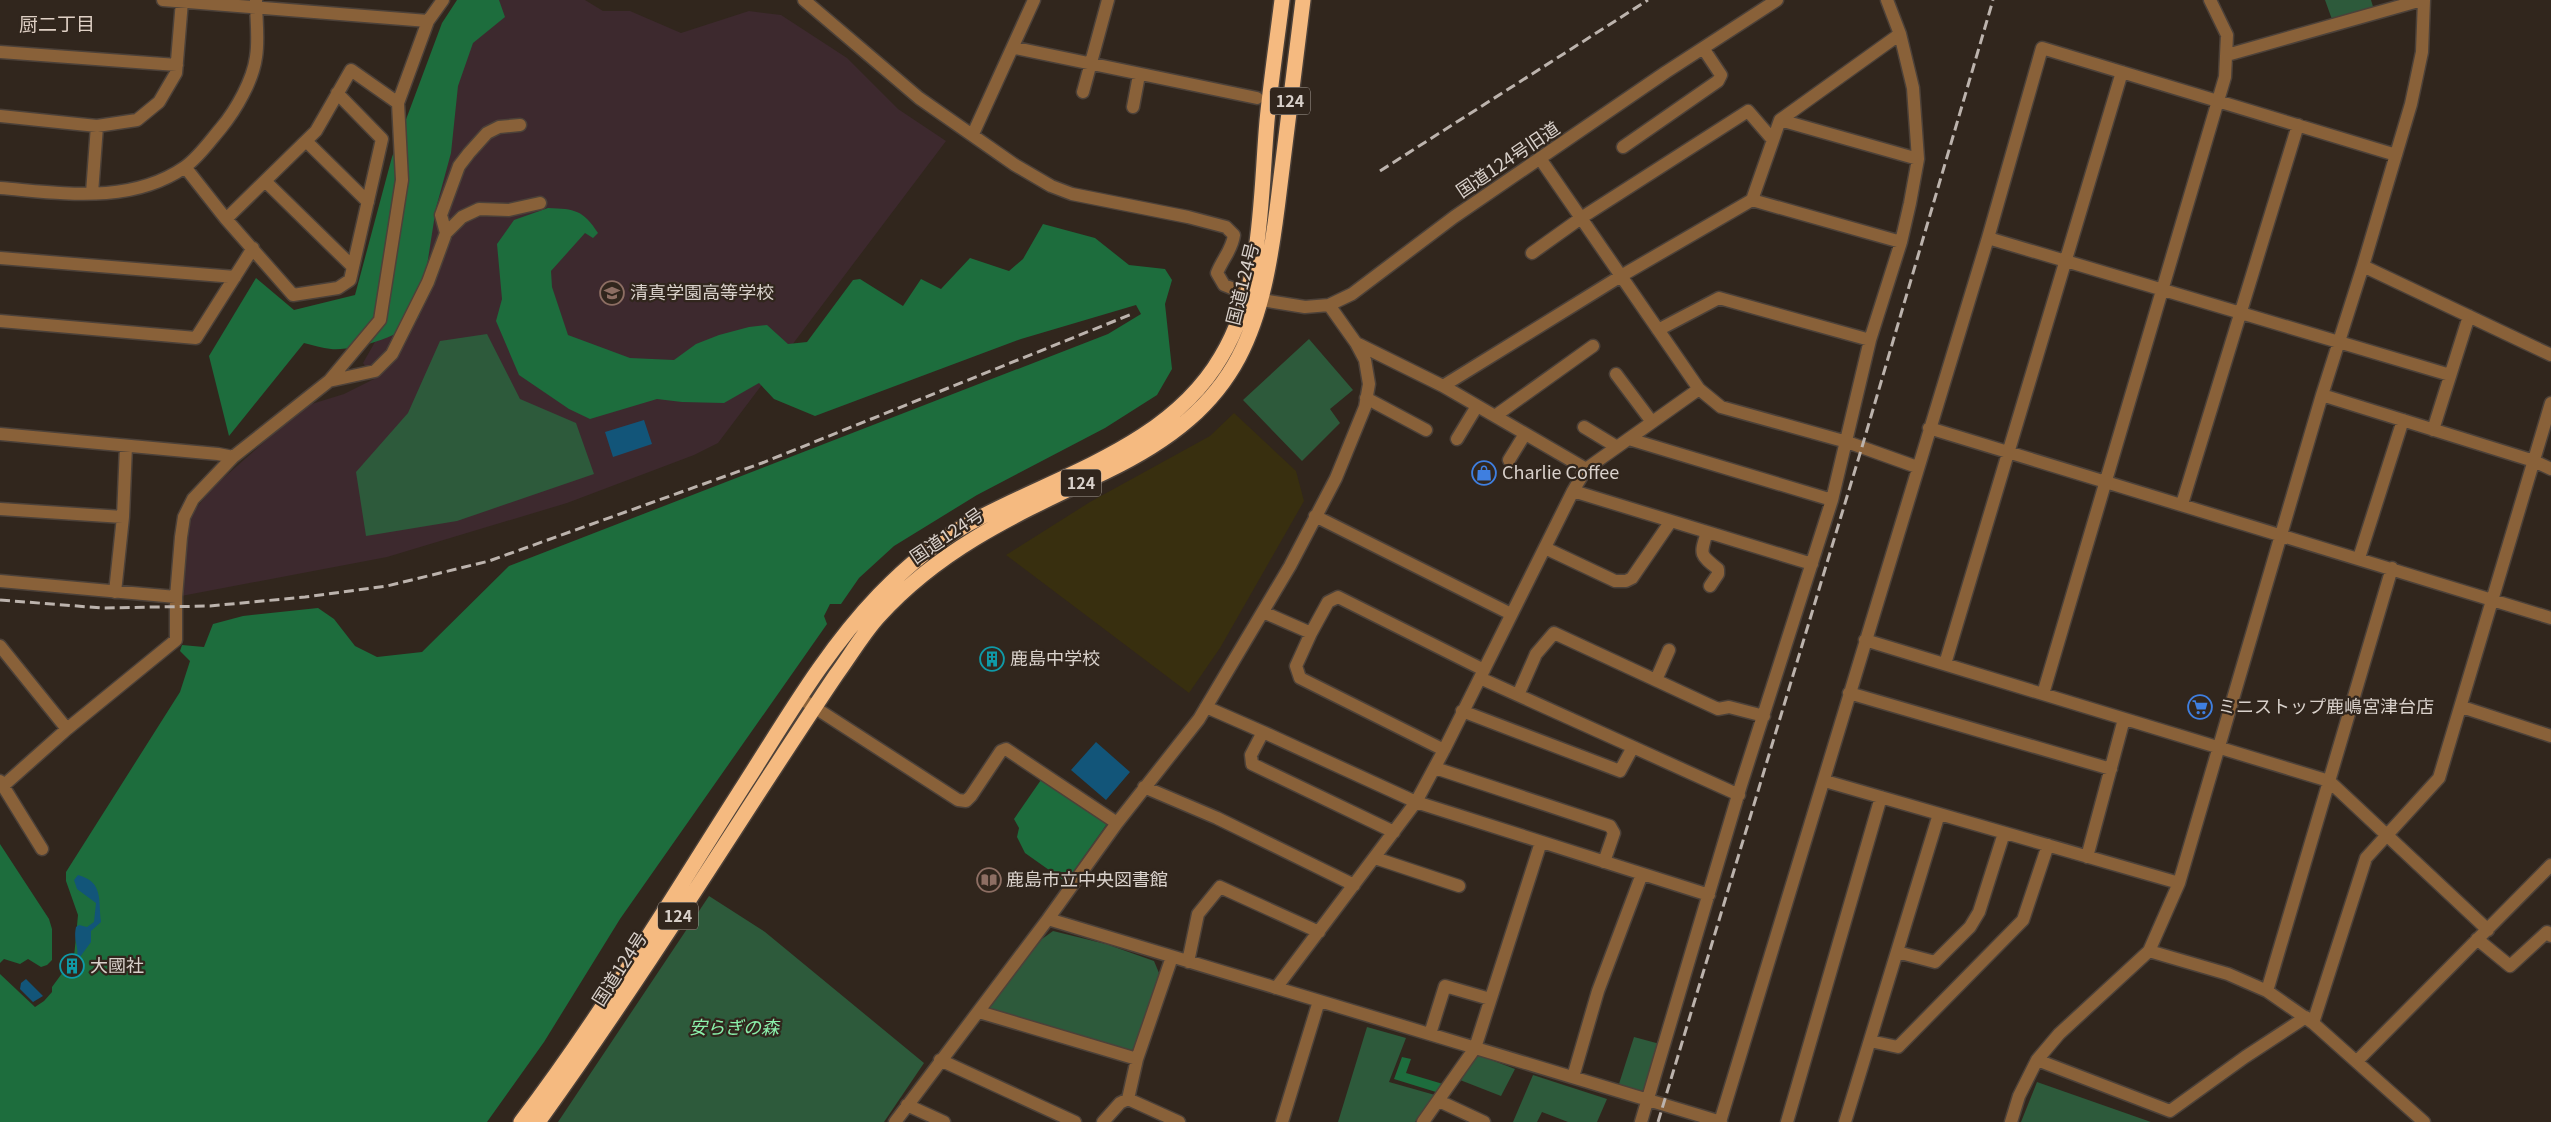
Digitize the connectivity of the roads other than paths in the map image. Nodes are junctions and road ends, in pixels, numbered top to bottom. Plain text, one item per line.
1 (163, 0) edge
2 (443, 0) edge
3 (804, 0) edge
4 (1034, 0) edge
5 (1108, 0) edge
6 (1282, 0) edge
7 (1303, 0) edge
8 (1778, 0) edge
9 (1887, 0) edge
10 (2210, 0) edge
11 (2423, 0) edge
12 (182, 2) junction
13 (256, 3) edge
14 (428, 21) junction
15 (1900, 34) junction
16 (1016, 48) dead end
17 (1703, 48) junction
18 (0, 52) edge
19 (2227, 55) junction
20 (177, 65) junction
21 (1091, 65) junction
22 (2122, 72) junction
23 (1139, 75) junction
24 (1083, 92) dead end
25 (337, 93) junction
26 (1256, 98) dead end
27 (2219, 102) junction
28 (398, 103) junction
29 (1133, 107) dead end
30 (0, 116) edge
31 (1780, 120) junction
32 (520, 125) dead end
33 (2298, 125) junction
34 (97, 126) junction
35 (973, 134) junction
36 (306, 140) junction
37 (1773, 140) junction
38 (1623, 147) dead end
39 (2396, 155) junction
40 (1918, 159) junction
41 (1541, 160) junction
42 (185, 167) junction
43 (265, 181) junction
44 (0, 188) edge
45 (92, 193) junction
46 (1752, 200) junction
47 (368, 202) junction
48 (540, 203) dead end
49 (1581, 218) junction
50 (226, 219) junction
51 (446, 234) junction
52 (1988, 238) junction
53 (1901, 242) junction
54 (253, 248) junction
55 (1532, 253) dead end
56 (0, 258) edge
57 (2065, 260) junction
58 (2364, 266) junction
59 (353, 267) junction
60 (1621, 276) junction
61 (235, 277) junction
62 (2164, 289) junction
63 (1247, 295) junction
64 (1262, 300) junction
65 (1329, 305) junction
66 (2241, 312) junction
67 (2469, 316) junction
68 (0, 321) edge
69 (1658, 330) junction
70 (1870, 340) junction
71 (2339, 340) junction
72 (1356, 343) junction
73 (1594, 346) dead end
74 (2551, 355) edge
75 (1616, 374) dead end
76 (2450, 375) junction
77 (330, 380) junction
78 (1443, 386) junction
79 (1699, 389) junction
80 (2322, 395) junction
81 (1366, 398) junction
82 (2551, 403) edge
83 (1477, 406) junction
84 (1495, 416) junction
85 (2403, 420) junction
86 (1652, 422) junction
87 (1584, 427) dead end
88 (1928, 428) junction
89 (1426, 430) dead end
90 (2433, 430) junction
91 (0, 434) edge
92 (1525, 434) junction
93 (1629, 438) junction
94 (1457, 439) dead end
95 (1847, 442) junction
96 (126, 446) junction
97 (1617, 447) junction
98 (2007, 451) junction
99 (233, 457) junction
100 (1509, 460) dead end
101 (2534, 461) junction
102 (1917, 467) junction
103 (1586, 469) junction
104 (2551, 469) edge
105 (2106, 481) junction
106 (1572, 491) junction
107 (1832, 500) junction
108 (2182, 504) junction
109 (0, 509) edge
110 (1315, 516) junction
111 (124, 517) junction
112 (1671, 521) junction
113 (1707, 532) junction
114 (2281, 534) junction
115 (1546, 548) junction
116 (2358, 558) junction
117 (1812, 564) junction
118 (2392, 568) junction
119 (0, 581) edge
120 (1710, 586) dead end
121 (115, 592) junction
122 (176, 597) junction
123 (2493, 600) junction
124 (1263, 612) junction
125 (1511, 614) junction
126 (2551, 618) edge
127 (1311, 633) junction
128 (1865, 640) junction
129 (0, 646) edge
130 (1669, 650) dead end
131 (1945, 664) junction
132 (1482, 674) junction
133 (1656, 680) junction
134 (1849, 693) junction
135 (2043, 694) junction
136 (1518, 695) junction
137 (800, 698) junction
138 (1206, 707) junction
139 (2462, 707) junction
140 (814, 708) junction
141 (1462, 710) junction
142 (1764, 716) junction
143 (2124, 719) junction
144 (67, 729) junction
145 (1263, 732) junction
146 (2551, 736) edge
147 (1633, 747) junction
148 (2219, 748) junction
149 (1444, 750) junction
150 (1435, 768) junction
151 (2111, 770) junction
152 (1825, 781) junction
153 (2329, 781) junction
154 (2, 784) edge
155 (1144, 787) junction
156 (1739, 795) junction
157 (1881, 797) junction
158 (1416, 802) junction
159 (1939, 814) junction
160 (1117, 823) junction
161 (1394, 832) junction
162 (2004, 833) junction
163 (2387, 834) junction
164 (1541, 842) junction
165 (2048, 846) junction
166 (42, 849) dead end
167 (2087, 857) junction
168 (1375, 858) junction
169 (1604, 862) junction
170 (2551, 865) edge
171 (1642, 874) junction
172 (2179, 883) junction
173 (1354, 885) junction
174 (1458, 886) dead end
175 (1709, 896) junction
176 (1048, 920) junction
177 (2488, 930) junction
178 (1319, 932) junction
179 (2551, 936) edge
180 (2477, 939) junction
181 (2149, 951) junction
182 (1897, 952) junction
183 (1172, 957) junction
184 (1188, 962) junction
185 (1276, 988) junction
186 (2267, 991) junction
187 (1490, 999) junction
188 (1319, 1001) junction
189 (979, 1012) junction
190 (2309, 1020) junction
191 (1430, 1034) junction
192 (1870, 1041) junction
193 (1475, 1048) junction
194 (1138, 1059) junction
195 (940, 1060) junction
196 (2037, 1060) junction
197 (2357, 1061) junction
198 (1573, 1077) junction
199 (1128, 1099) junction
200 (1648, 1100) junction
201 (1439, 1101) junction
202 (907, 1105) junction
203 (1157, 1118) edge
204 (1698, 1119) edge
205 (521, 1122) edge
206 (538, 1122) edge
207 (895, 1122) edge
208 (944, 1122) edge
209 (1075, 1122) edge
210 (1104, 1122) edge
211 (1179, 1122) edge
212 (1282, 1122) edge
213 (1422, 1122) edge
214 (1484, 1122) edge
215 (1641, 1122) edge
216 (1720, 1122) edge
217 (1787, 1122) edge
218 (1845, 1122) edge
219 (2011, 1122) edge
220 (2424, 1122) edge

1 - 12 street
2 - 14 street
3 - 35 street
4 - 35 street
5 - 21 street
6 - 63 highway, 国道124号 / 124
7 - 64 highway, 国道124号 / 124
8 - 17 street, 国道124号旧道
9 - 15 street
10 - 19 street
11 - 19 street
11 - 39 street
12 - 13 street
12 - 20 street
13 - 14 street
13 - 42 street
14 - 28 street
15 - 31 street
15 - 40 street
16 - 21 street
17 - 38 street
17 - 41 street, 国道124号旧道
18 - 20 street
19 - 27 street
20 - 34 street
21 - 23 street
21 - 24 street
22 - 27 street
22 - 52 street
22 - 57 street
23 - 26 street
23 - 29 street
25 - 28 street
25 - 36 street
25 - 47 street
27 - 33 street
27 - 62 street
28 - 77 street
30 - 34 street
31 - 37 street
31 - 40 street
32 - 51 street
33 - 39 street
33 - 66 street
34 - 45 street
35 - 63 street, 国道124号旧道
36 - 43 street
36 - 47 street
37 - 46 street
37 - 49 street
39 - 58 street
40 - 53 street
41 - 49 street
41 - 65 street, 国道124号旧道
42 - 45 street
42 - 50 street
43 - 50 street
43 - 59 street
44 - 45 street
46 - 53 street
46 - 60 street
47 - 59 street
48 - 51 street
49 - 55 street
49 - 60 street
50 - 54 street
51 - 77 street
52 - 57 street
52 - 88 street
53 - 70 street
54 - 59 street
54 - 61 street
56 - 61 street
57 - 62 street
57 - 98 street
58 - 67 street
58 - 71 street
60 - 69 street
60 - 78 street
61 - 68 street
62 - 66 street
62 - 105 street
63 - 64 street, 国道124号旧道
63 - 137 highway, 国道124号 / 124
64 - 65 street, 国道124号旧道
64 - 140 highway, 国道124号 / 124
65 - 72 street
66 - 71 street
66 - 108 street
67 - 74 street
67 - 76 street
69 - 70 street
69 - 79 street
70 - 95 street
71 - 76 street
71 - 80 street
72 - 78 street
72 - 81 street
73 - 84 street
75 - 86 street
76 - 90 street
77 - 99 street
78 - 83 street
79 - 86 street
79 - 95 street
80 - 85 street
80 - 114 street
81 - 89 street
81 - 110 street
82 - 101 street
83 - 84 street
83 - 94 street
84 - 92 street
85 - 90 street
85 - 116 street
86 - 93 street
87 - 97 street
88 - 98 street
88 - 102 street
90 - 101 street
91 - 96 street
92 - 100 street
92 - 103 street
93 - 97 street
93 - 107 street
95 - 102 street
95 - 107 street
96 - 99 street
96 - 111 street
97 - 103 street
98 - 105 street
98 - 131 street
99 - 122 street
101 - 104 street
101 - 123 street
102 - 128 street
103 - 106 street
105 - 108 street
105 - 135 street
106 - 112 street
106 - 115 street
107 - 117 street
108 - 114 street
109 - 111 street
110 - 124 street
110 - 125 street
111 - 121 street
112 - 113 street
112 - 115 street
113 - 117 street
113 - 120 street
114 - 116 street
114 - 148 street
115 - 125 street
116 - 118 street
117 - 142 street
118 - 123 street
118 - 153 street
119 - 121 street
121 - 122 street
122 - 144 street
123 - 126 street
123 - 139 street
124 - 127 street
124 - 138 street
125 - 132 street
127 - 132 street
127 - 149 street
128 - 131 street
128 - 134 street
129 - 144 street
130 - 133 street
131 - 135 street
132 - 136 street
132 - 141 street
133 - 136 street
133 - 142 street
134 - 151 street
134 - 152 street
135 - 143 street
136 - 147 street
137 - 140 street
137 - 205 highway, 国道124号 / 124
138 - 145 street
138 - 155 street
139 - 146 street
139 - 163 street
140 - 160 street
140 - 206 highway, 国道124号 / 124
141 - 147 street
141 - 149 street
142 - 156 street
143 - 148 street
143 - 151 street
144 - 154 street
145 - 158 street
145 - 161 street
147 - 156 street
148 - 153 street
148 - 172 street
149 - 150 street
150 - 158 street
150 - 169 street
151 - 167 street
152 - 157 street
152 - 216 street
153 - 163 street
153 - 186 street
154 - 166 street
155 - 160 street
155 - 173 street
156 - 175 street
157 - 159 street
157 - 217 street
158 - 161 street
158 - 164 street
159 - 162 street
159 - 182 street
160 - 176 street
161 - 168 street
162 - 165 street
162 - 182 street
163 - 177 street
163 - 190 street
164 - 169 street
164 - 187 street
165 - 167 street
165 - 192 street
167 - 172 street
168 - 173 street
168 - 174 street
169 - 171 street
170 - 177 street
171 - 175 street
171 - 198 street
172 - 181 street
173 - 178 street
175 - 200 street
176 - 183 street
176 - 189 street
177 - 180 street
178 - 184 street
178 - 185 street
179 - 180 street
180 - 197 street
181 - 186 street
181 - 196 street
182 - 192 street
183 - 184 street
183 - 194 street
184 - 185 street
185 - 188 street
186 - 190 street
187 - 191 street
187 - 193 street
188 - 191 street
188 - 212 street
189 - 194 street
189 - 195 street
190 - 196 street
190 - 197 street
191 - 193 street
192 - 218 street
193 - 198 street
193 - 201 street
194 - 199 street
195 - 202 street
195 - 209 street
196 - 219 street
197 - 220 street
198 - 200 street
199 - 203 street
199 - 210 street
200 - 204 street
200 - 215 street
201 - 213 street
201 - 214 street
202 - 207 street
202 - 208 street
203 - 211 street
204 - 216 street

